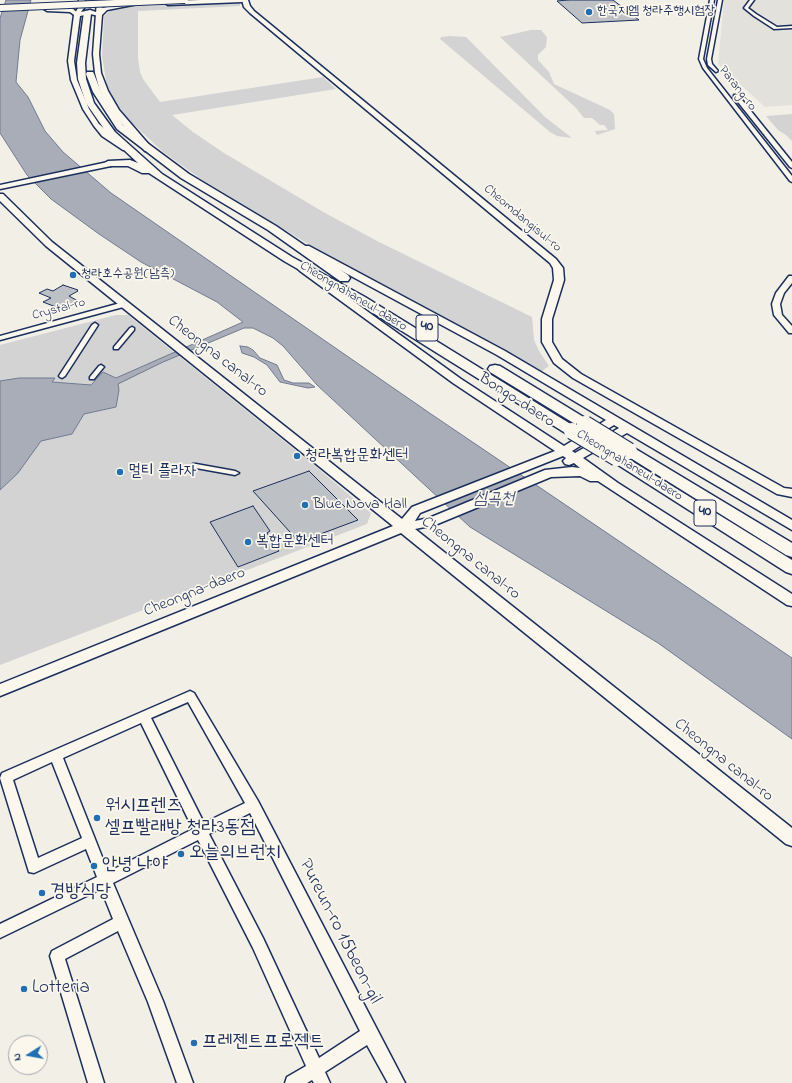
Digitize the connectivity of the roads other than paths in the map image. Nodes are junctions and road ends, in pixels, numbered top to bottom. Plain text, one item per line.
1 (72, 0) edge
2 (114, 0) edge
3 (149, 0) edge
4 (185, 0) edge
5 (242, 0) edge
6 (246, 0) edge
7 (712, 0) edge
8 (720, 0) edge
9 (752, 0) edge
10 (47, 6) junction
11 (90, 7) edge
12 (0, 8) edge
13 (792, 27) edge
14 (721, 78) dead end
15 (731, 90) dead end
16 (87, 98) junction
17 (96, 125) junction
18 (114, 140) junction
19 (132, 152) junction
20 (108, 164) junction
21 (792, 166) edge
22 (158, 176) junction
23 (792, 180) edge
24 (0, 187) edge
25 (0, 196) edge
26 (272, 228) junction
27 (288, 259) junction
28 (792, 278) edge
29 (124, 304) junction
30 (95, 325) dead end
31 (132, 328) dead end
32 (792, 331) edge
33 (0, 338) edge
34 (116, 348) dead end
35 (101, 367) dead end
36 (62, 376) dead end
37 (92, 378) dead end
38 (507, 414) junction
39 (614, 420) junction
40 (579, 427) junction
41 (628, 428) junction
42 (564, 451) junction
43 (623, 454) junction
44 (575, 458) junction
45 (533, 463) junction
46 (196, 466) dead end
47 (235, 473) dead end
48 (549, 474) junction
49 (614, 486) junction
50 (792, 493) edge
51 (792, 526) edge
52 (403, 527) junction
53 (792, 551) edge
54 (792, 568) edge
55 (792, 601) edge
56 (0, 690) edge
57 (144, 716) junction
58 (56, 757) junction
59 (253, 805) junction
60 (201, 831) junction
61 (792, 838) edge
62 (90, 841) junction
63 (104, 880) junction
64 (121, 922) junction
65 (0, 931) edge
66 (370, 1034) junction
67 (318, 1076) edge
68 (96, 1083) edge
69 (185, 1083) edge
70 (293, 1083) edge
71 (397, 1083) edge

1 - 10 main road
2 - 11 main road
3 - 12 main road, bridge
4 - 12 main road, bridge
5 - 11 main road
6 - 50 street, Cheomdangisul-ro
7 - 23 street, Parang-ro
8 - 14 street
9 - 13 street
10 - 11 main road
10 - 11 main road
10 - 12 main road, bridge
11 - 16 highway, Cheongnahaneul-daero
11 - 17 street, 40
11 - 26 highway, Cheongnahaneul-daero / 40
15 - 21 street
16 - 17 highway
16 - 19 highway, Cheongnahaneul-daero
17 - 18 street, 40
18 - 19 street, 40
18 - 20 highway
19 - 22 highway, Cheongnahaneul-daero / 40
20 - 22 highway
20 - 24 street
22 - 27 highway, Cheongnahaneul-daero / 40
25 - 29 street, Cheongna canal-ro
26 - 39 street, Bongo-daero / 40
26 - 40 highway, Cheongnahaneul-daero / 40
27 - 38 street, Bongo-daero / 40
27 - 40 highway, Cheongnahaneul-daero / 40
28 - 32 street
29 - 33 street, Crystal-ro
29 - 52 street, Cheongna canal-ro
30 - 36 street
31 - 34 street
35 - 37 street
38 - 42 street, Bongo-daero / 40
38 - 45 street
39 - 41 street, Bongo-daero / 40
39 - 42 street
40 - 43 highway, Cheongnahaneul-daero / 40, bridge
41 - 44 street
41 - 51 street, Bongo-daero / 40
42 - 44 street, Bongo-daero / 40
42 - 45 street
43 - 53 highway, Cheongnahaneul-daero / 40
43 - 54 highway, Cheongnahaneul-daero / 40
44 - 48 street
44 - 49 street, Bongo-daero / 40
45 - 52 street
46 - 47 street
48 - 49 street
48 - 52 street, Cheongna-daero
49 - 55 street, Bongo-daero / 40
52 - 56 street, Cheongna-daero
52 - 61 street, Cheongna canal-ro
57 - 58 street
57 - 59 street, Pureun-ro 15beon-gil
57 - 60 street
58 - 62 street
58 - 62 street
59 - 60 street
59 - 66 street, Pureun-ro 15beon-gil
60 - 63 street
60 - 67 street
62 - 63 street
63 - 64 street
63 - 65 street
64 - 68 street
64 - 69 street
66 - 67 street
66 - 71 street, Pureun-ro 15beon-gil
67 - 70 street

